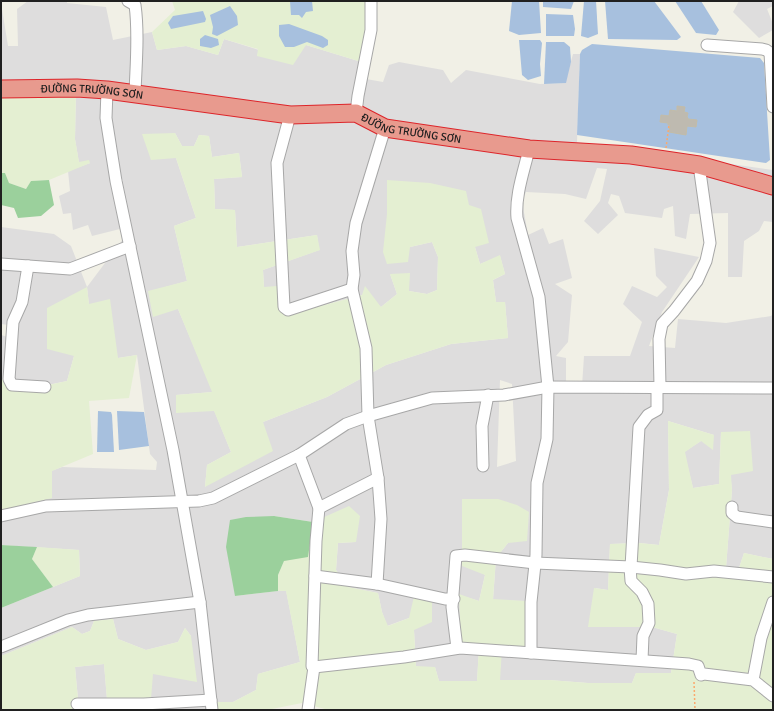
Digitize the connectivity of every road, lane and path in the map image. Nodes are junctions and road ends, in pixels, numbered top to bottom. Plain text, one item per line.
1 (128, 1) edge
2 (371, 1) edge
3 (707, 46) dead end
4 (1, 89) edge
5 (107, 90) junction
6 (135, 94) junction
7 (773, 107) edge
8 (356, 113) junction
9 (290, 115) junction
10 (669, 125) dead end
11 (385, 128) junction
12 (529, 149) junction
13 (665, 160) junction
14 (699, 164) junction
15 (773, 186) edge
16 (130, 246) junction
17 (1, 264) edge
18 (28, 266) junction
19 (352, 289) junction
20 (548, 386) junction
21 (45, 387) dead end
22 (658, 387) junction
23 (772, 387) edge
24 (488, 395) junction
25 (773, 399) edge
26 (368, 416) junction
27 (299, 455) junction
28 (483, 466) dead end
29 (378, 478) junction
30 (182, 502) junction
31 (732, 507) dead end
32 (319, 508) junction
33 (1, 516) edge
34 (773, 522) edge
35 (535, 563) junction
36 (630, 567) junction
37 (315, 576) junction
38 (773, 576) edge
39 (377, 584) junction
40 (454, 599) junction
41 (200, 602) junction
42 (773, 602) edge
43 (1, 647) edge
44 (457, 648) junction
45 (531, 653) junction
46 (642, 660) junction
47 (698, 666) junction
48 (314, 667) junction
49 (753, 680) junction
50 (773, 696) edge
51 (77, 704) dead end
52 (212, 705) edge
53 (308, 710) edge
54 (695, 710) edge

1 - 6 street
2 - 8 street
3 - 7 street
4 - 5 highway, ĐƯỜNG TRƯỜNG SƠN
5 - 6 highway, ĐƯỜNG TRƯỜNG SƠN
5 - 16 street
6 - 9 highway, ĐƯỜNG TRƯỜNG SƠN
8 - 9 highway, ĐƯỜNG TRƯỜNG SƠN
8 - 11 highway, ĐƯỜNG TRƯỜNG SƠN
9 - 19 street
10 - 13 path
11 - 12 highway, ĐƯỜNG TRƯỜNG SƠN
11 - 19 street
12 - 13 highway, ĐƯỜNG TRƯỜNG SƠN
12 - 20 street
13 - 14 highway, ĐƯỜNG TRƯỜNG SƠN
14 - 15 highway, ĐƯỜNG TRƯỜNG SƠN
14 - 22 street
16 - 18 street
16 - 30 street
17 - 18 street
18 - 21 street
19 - 26 street
20 - 22 street
20 - 24 street
20 - 35 street
22 - 23 street
22 - 36 street
23 - 25 street
24 - 26 street
24 - 28 street
26 - 27 street
26 - 29 street
27 - 30 street
27 - 32 street
29 - 32 street
29 - 39 street
30 - 33 street
30 - 41 street
31 - 34 street
32 - 37 street
35 - 36 street
35 - 40 street
35 - 45 street
36 - 38 street
36 - 46 street
37 - 39 street
37 - 48 street
39 - 40 street
40 - 44 street
41 - 43 street
41 - 52 street
42 - 49 street
44 - 45 street
44 - 48 street
45 - 46 street
46 - 47 street
47 - 49 street
47 - 54 path
48 - 53 street
49 - 50 street
51 - 52 street

